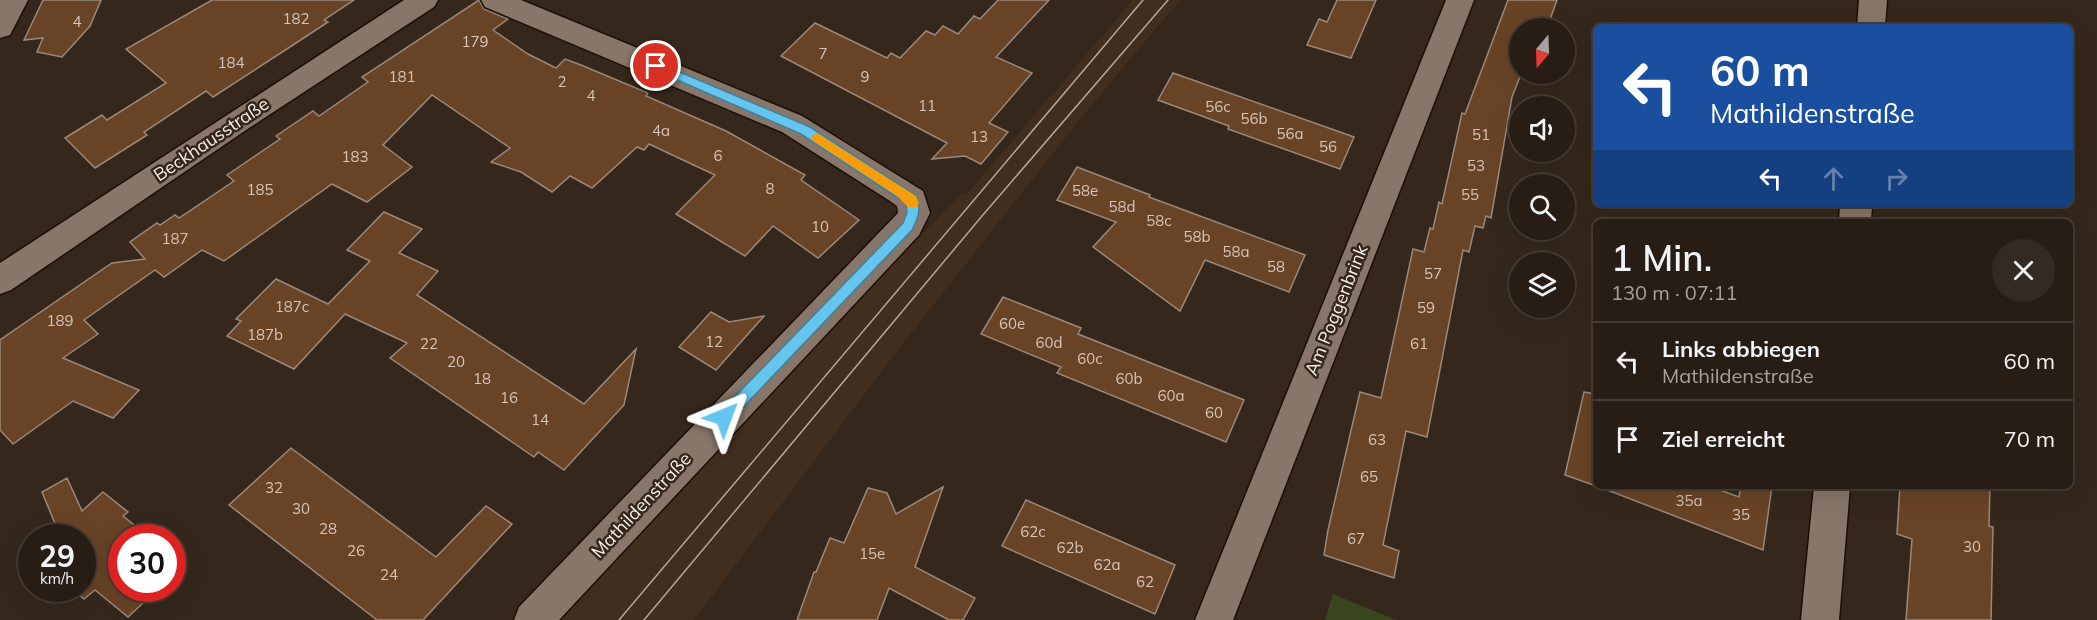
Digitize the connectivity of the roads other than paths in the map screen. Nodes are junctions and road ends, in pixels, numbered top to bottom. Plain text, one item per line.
1 (14, 0) edge
2 (424, 0) edge
3 (495, 0) edge
4 (1460, 0) edge
5 (1874, 0) edge
6 (1871, 24) edge
7 (0, 27) edge
8 (0, 280) edge
9 (1832, 489) edge
10 (533, 620) edge
11 (1214, 620) edge
12 (1820, 620) edge

1 - 7 street
2 - 8 street, Beckhausstraße
3 - 10 street, Mathildenstraße
4 - 11 street, Am Poggenbrink
5 - 6 street
9 - 12 street

